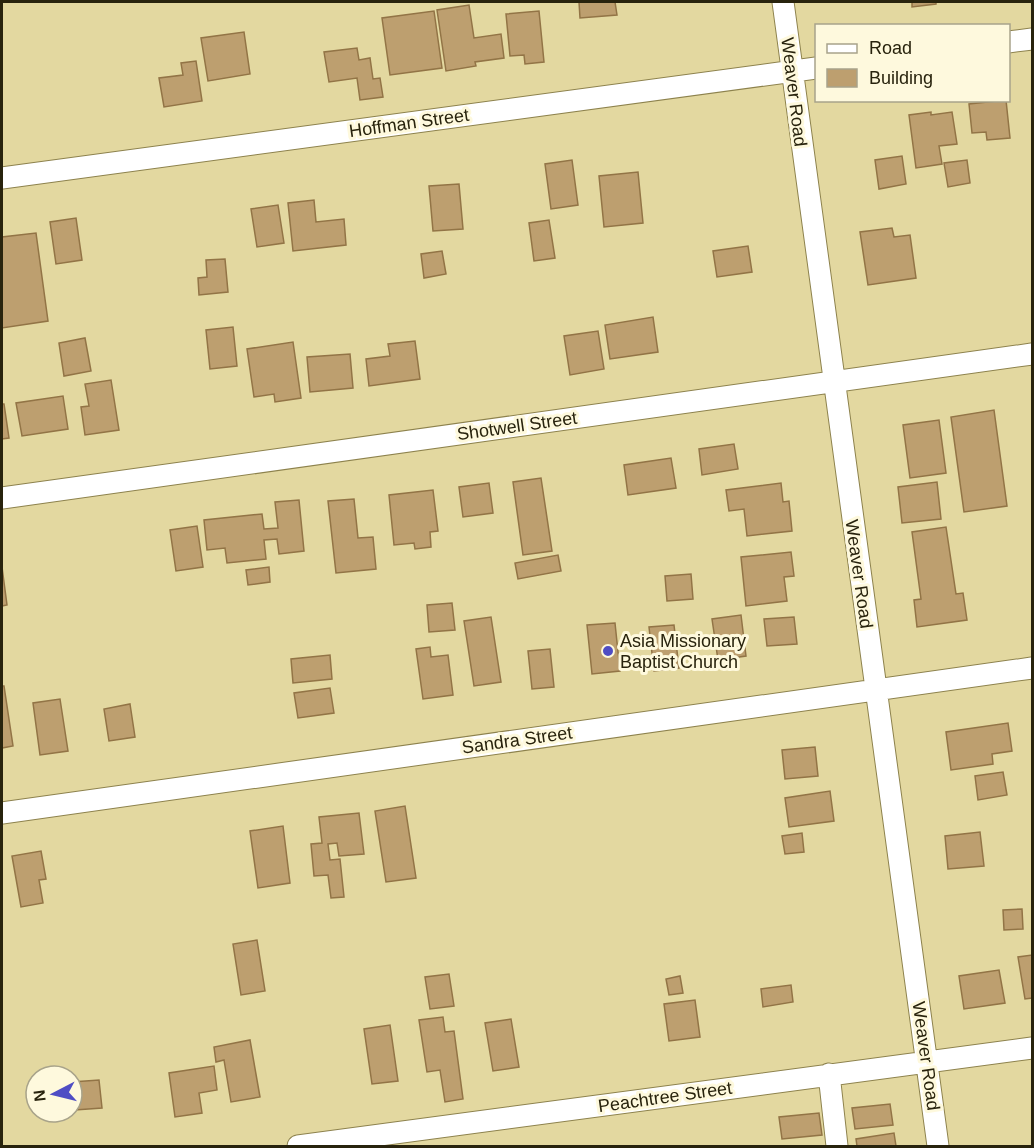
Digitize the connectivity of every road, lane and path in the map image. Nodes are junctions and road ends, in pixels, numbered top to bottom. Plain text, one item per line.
1 (783, 2) edge
2 (1032, 39) edge
3 (1010, 42) edge
4 (815, 68) edge
5 (792, 71) junction
6 (2, 178) edge
7 (1032, 354) edge
8 (833, 382) junction
9 (2, 498) edge
10 (1032, 668) edge
11 (874, 690) junction
12 (2, 813) edge
13 (1032, 1048) edge
14 (927, 1061) junction
15 (829, 1074) junction
16 (298, 1146) edge
17 (837, 1146) edge
18 (938, 1146) edge

1 - 5 street, Weaver Road
2 - 3 street
4 - 5 street, Hoffman Street
5 - 6 street, Hoffman Street
5 - 8 street, Weaver Road
7 - 8 street, Shotwell Street
8 - 9 street, Shotwell Street
8 - 11 street, Weaver Road
10 - 11 street, Sandra Street
11 - 12 street, Sandra Street
11 - 14 street, Weaver Road
13 - 14 street, Peachtree Street
14 - 15 street, Peachtree Street
14 - 18 street, Weaver Road
15 - 16 street, Peachtree Street
15 - 17 street

